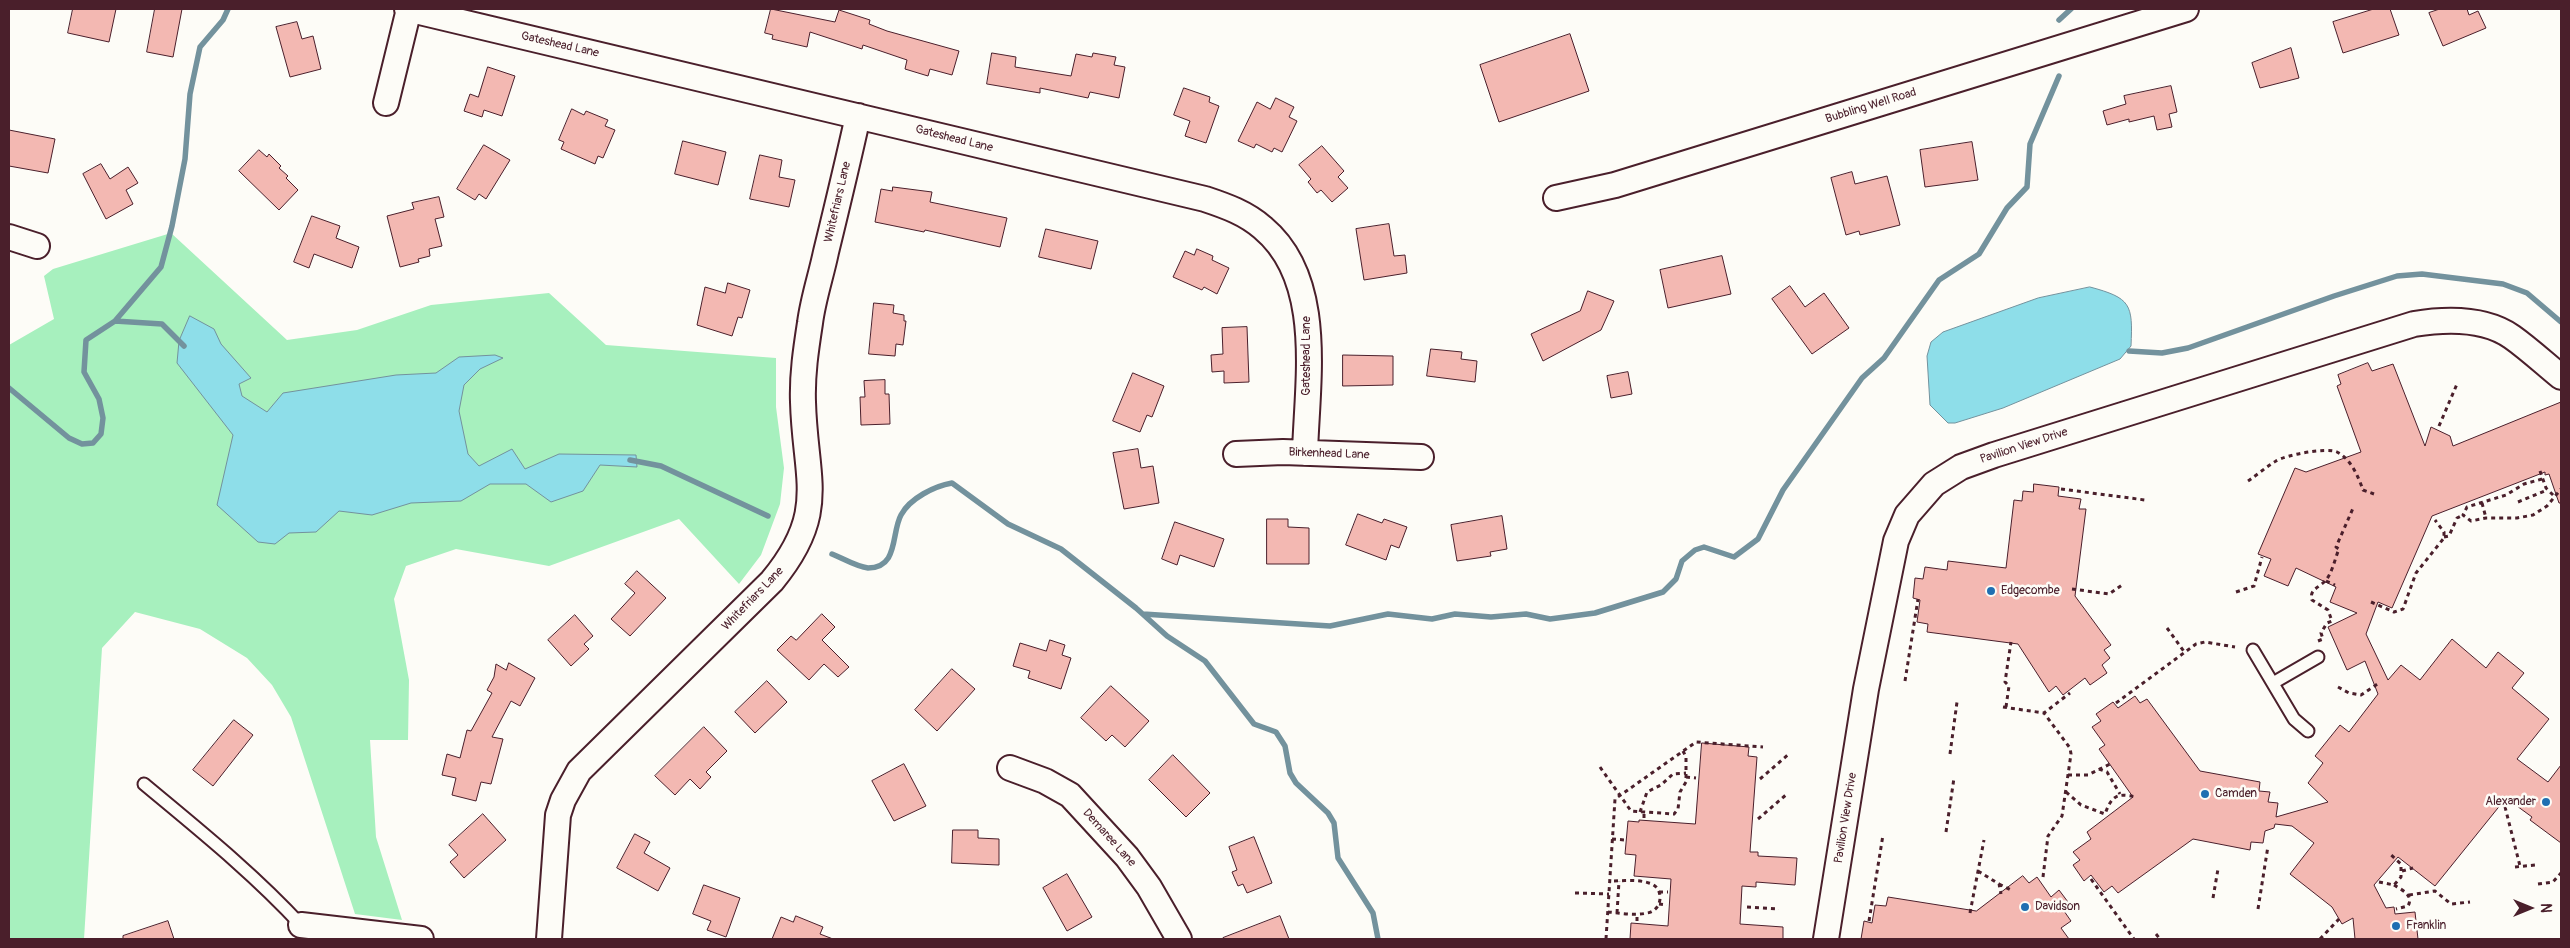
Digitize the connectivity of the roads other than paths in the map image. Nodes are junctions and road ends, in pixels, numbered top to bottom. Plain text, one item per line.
1 (408, 9) edge
2 (2186, 9) edge
3 (386, 103) dead end
4 (858, 116) junction
5 (1556, 198) dead end
6 (9, 237) edge
7 (36, 246) dead end
8 (2561, 377) edge
9 (1305, 453) junction
10 (1236, 454) dead end
11 (1421, 457) dead end
12 (2253, 650) dead end
13 (2318, 657) dead end
14 (2273, 683) junction
15 (2308, 731) dead end
16 (1010, 768) dead end
17 (144, 784) dead end
18 (301, 925) joint
19 (421, 939) edge
20 (549, 939) edge
21 (1179, 939) edge
22 (1826, 939) edge

1 - 3 street
1 - 4 street, Gateshead Lane
2 - 5 street, Bubbling Well Road
4 - 9 street, Gateshead Lane
4 - 20 street, Whitefriars Lane
6 - 7 street
8 - 22 street, Pavilion View Drive
9 - 10 street, Birkenhead Lane
9 - 11 street, Birkenhead Lane
12 - 14 lane
13 - 14 lane
14 - 15 lane
16 - 21 street, Demaree Lane
17 - 18 lane
18 - 19 street

